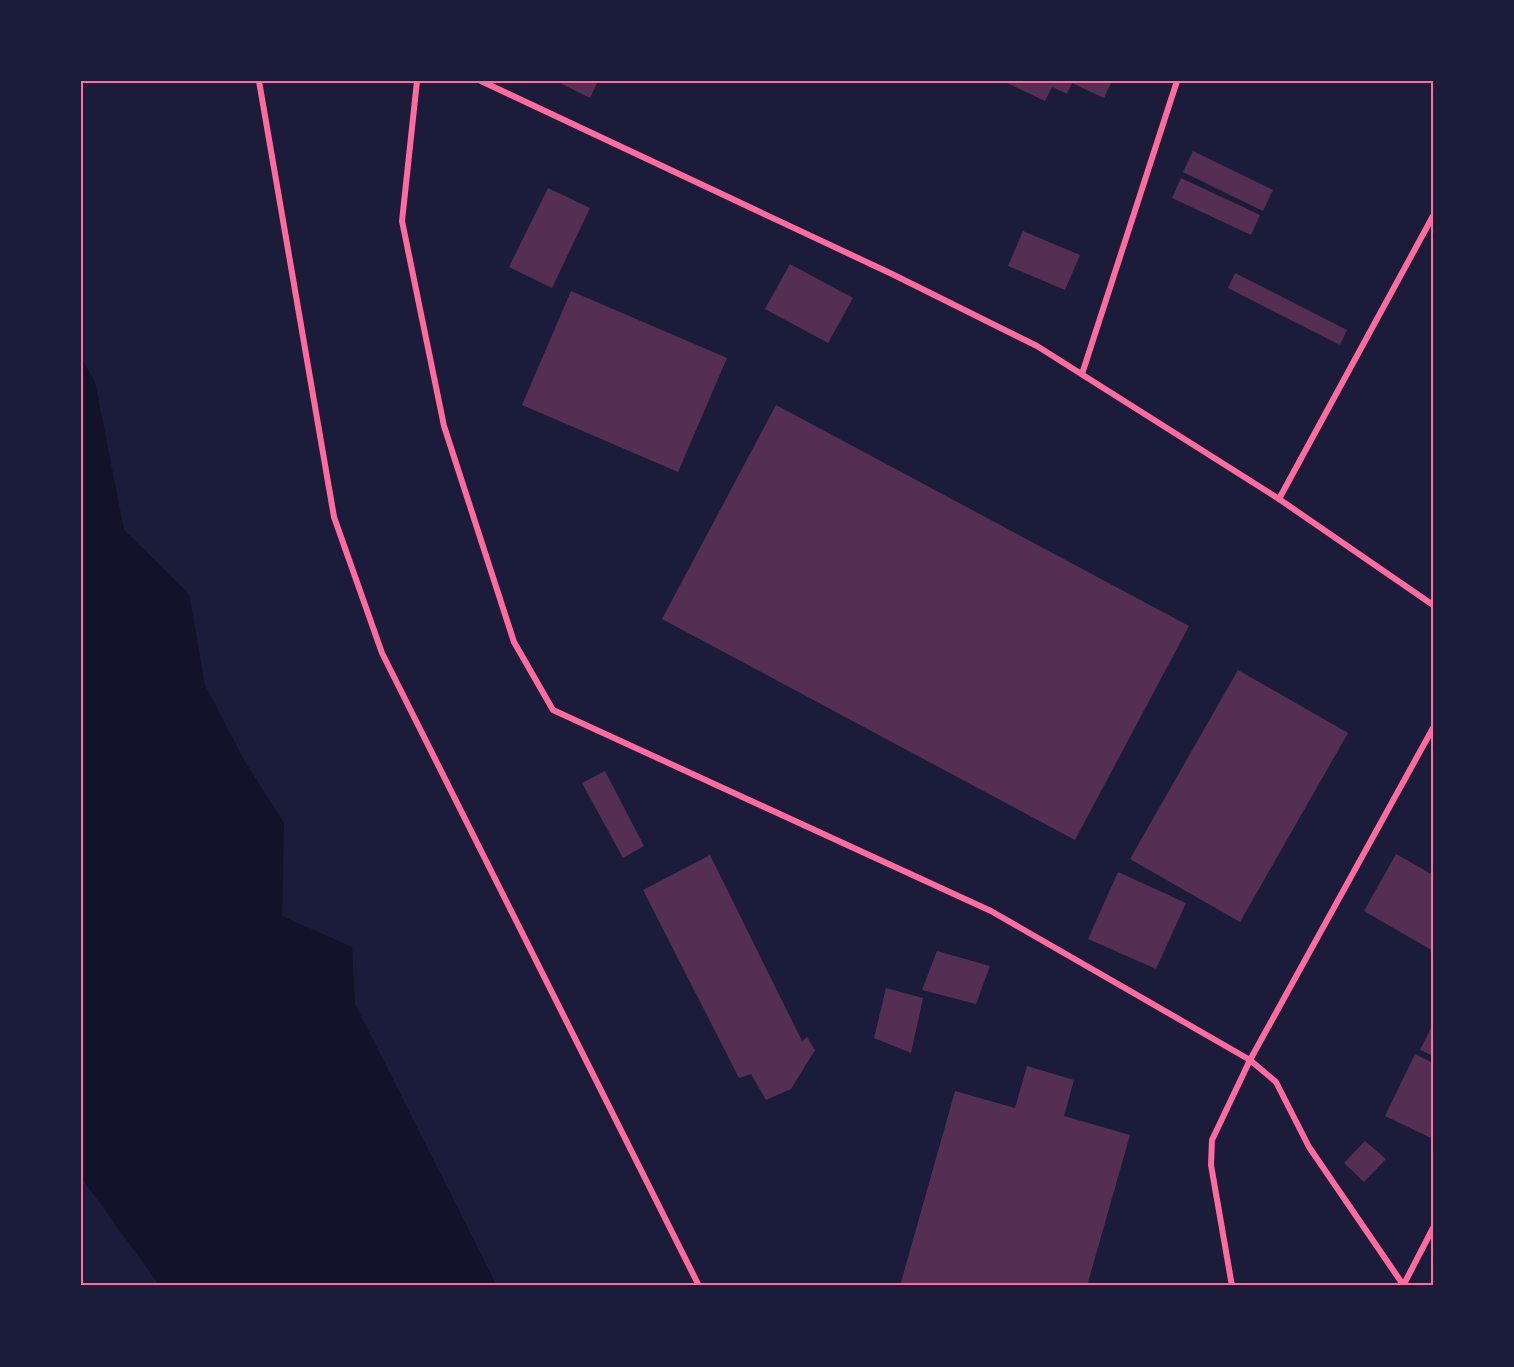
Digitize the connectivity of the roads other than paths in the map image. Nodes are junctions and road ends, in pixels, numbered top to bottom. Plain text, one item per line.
1 (259, 81) edge
2 (417, 81) edge
3 (481, 81) edge
4 (1177, 81) edge
5 (1433, 216) edge
6 (1082, 374) junction
7 (1279, 500) junction
8 (1433, 605) edge
9 (1433, 728) edge
10 (1250, 1060) junction
11 (1433, 1228) edge
12 (699, 1286) edge
13 (1232, 1286) edge
14 (1404, 1286) edge

1 - 12 street
2 - 10 street
3 - 6 street
4 - 6 street
5 - 7 street
6 - 7 street
7 - 8 street
9 - 10 street
10 - 13 street
10 - 14 street
11 - 14 street

